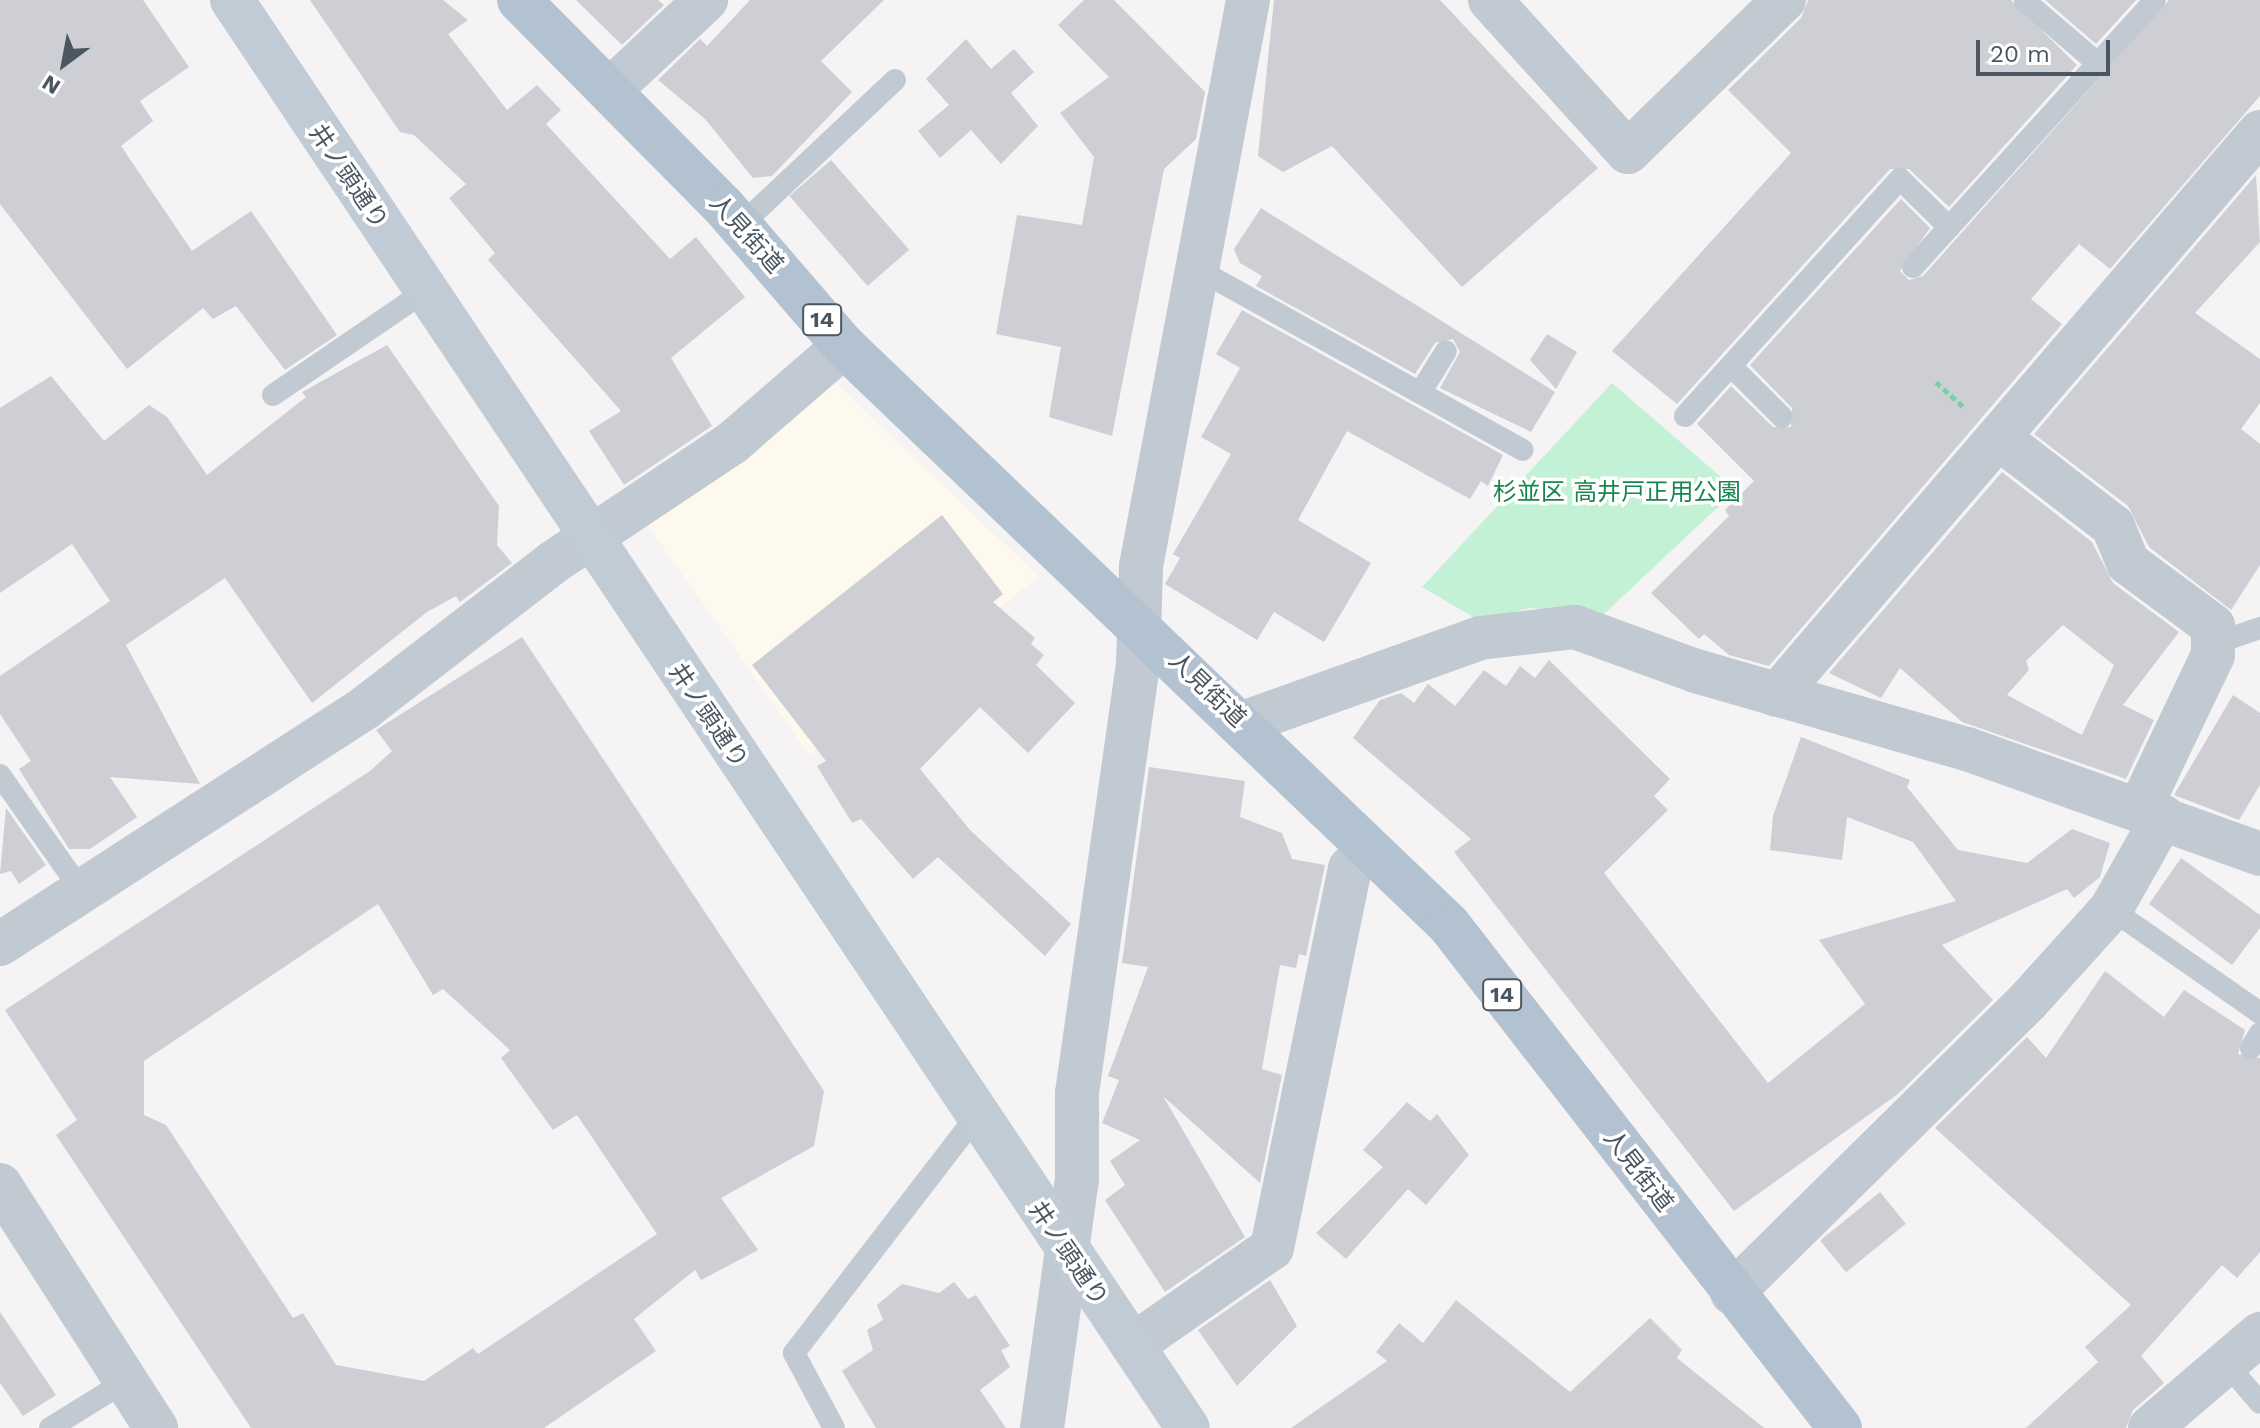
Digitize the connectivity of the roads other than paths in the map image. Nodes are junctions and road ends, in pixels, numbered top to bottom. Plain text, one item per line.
1 (232, 0) edge
2 (519, 0) edge
3 (706, 0) edge
4 (1248, 0) edge
5 (1490, 0) edge
6 (1784, 0) edge
7 (2155, 0) edge
8 (2025, 1) edge
9 (2097, 63) junction
10 (895, 80) dead end
11 (610, 90) junction
12 (2260, 132) edge
13 (740, 226) junction
14 (1949, 227) junction
15 (1913, 267) dead end
16 (1201, 271) junction
17 (424, 292) junction
18 (844, 346) junction
19 (1446, 351) dead end
20 (1731, 366) junction
21 (1420, 393) junction
22 (273, 395) dead end
23 (1685, 416) dead end
24 (1782, 417) dead end
25 (1999, 438) junction
26 (1523, 450) dead end
27 (589, 538) junction
28 (1140, 625) junction
29 (2260, 628) edge
30 (2213, 644) junction
31 (1777, 695) junction
32 (1243, 723) junction
33 (0, 775) edge
34 (2152, 813) junction
35 (2260, 854) edge
36 (1350, 868) dead end
37 (84, 894) junction
38 (2111, 909) junction
39 (0, 944) edge
40 (2260, 1013) edge
41 (976, 1117) junction
42 (0, 1185) edge
43 (1069, 1256) junction
44 (1732, 1293) junction
45 (2260, 1334) edge
46 (1133, 1345) junction
47 (2226, 1363) junction
48 (126, 1381) junction
49 (2260, 1403) edge
50 (50, 1428) edge
51 (156, 1428) edge
52 (834, 1428) edge
53 (1042, 1428) edge
54 (1188, 1428) edge
55 (1840, 1428) edge
56 (2150, 1428) edge

1 - 17 main road, 井ノ頭通り
2 - 11 main road, 人見街道 / 14
3 - 11 street
4 - 16 street
5 - 6 street
7 - 9 lane
8 - 9 lane
9 - 14 lane
10 - 13 lane
11 - 13 main road, 人見街道 / 14
12 - 25 street
13 - 18 main road, 人見街道 / 14
14 - 15 lane
14 - 20 lane
16 - 21 lane
16 - 28 street
17 - 22 lane
17 - 27 main road, 井ノ頭通り
18 - 27 street
18 - 28 main road, 人見街道 / 14
19 - 21 lane
20 - 23 lane
20 - 24 lane
21 - 26 lane
25 - 30 street
25 - 31 street
27 - 37 street
27 - 41 main road, 井ノ頭通り
28 - 32 main road, 人見街道 / 14
28 - 43 street
29 - 30 lane
30 - 34 street
31 - 32 street
31 - 34 street
32 - 44 main road, 人見街道 / 14
33 - 37 lane
34 - 35 street
34 - 38 street
36 - 46 street
37 - 39 street
38 - 40 lane
38 - 44 street
41 - 43 main road, 井ノ頭通り
41 - 52 lane
42 - 48 street
43 - 46 main road, 井ノ頭通り
43 - 53 street
44 - 55 main road, 人見街道 / 14
45 - 47 street
46 - 54 main road, 井ノ頭通り
47 - 49 lane
47 - 56 street
48 - 50 lane
48 - 51 street

